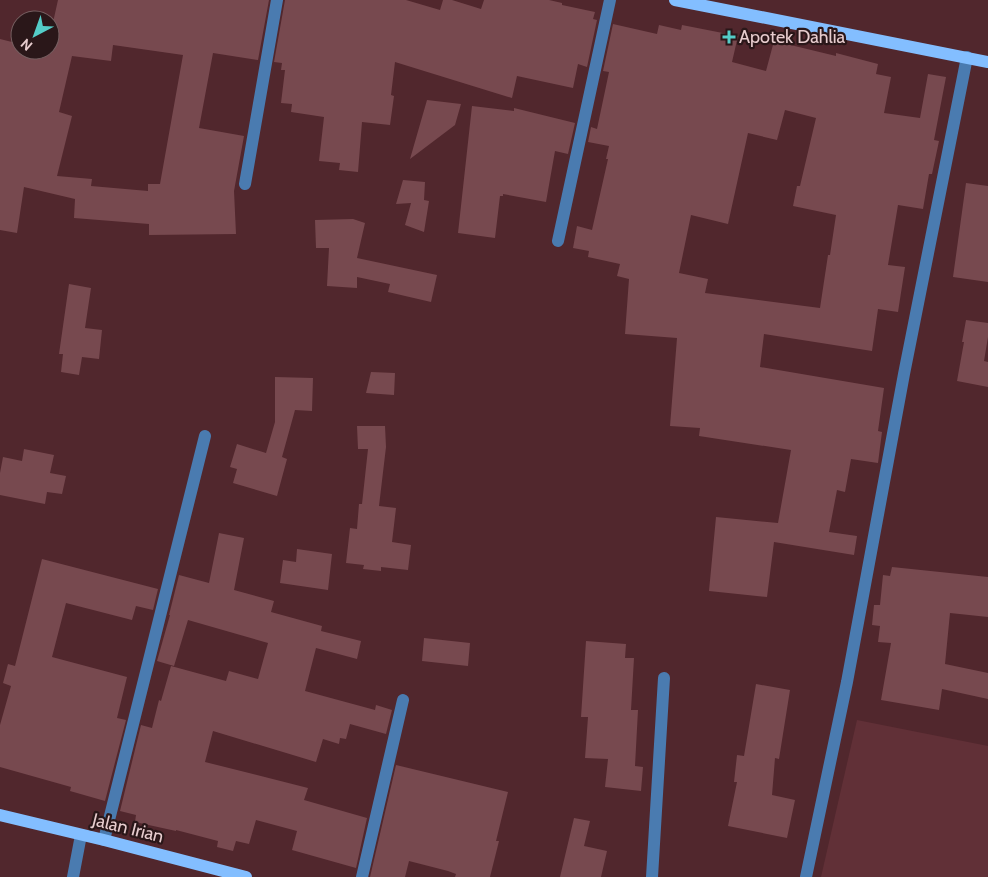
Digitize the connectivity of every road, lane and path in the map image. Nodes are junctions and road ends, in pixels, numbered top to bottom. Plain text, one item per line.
1 (277, 0) edge
2 (610, 0) edge
3 (675, 0) edge
4 (967, 57) junction
5 (988, 62) edge
6 (244, 184) dead end
7 (558, 241) dead end
8 (205, 436) dead end
9 (664, 678) dead end
10 (403, 700) dead end
11 (0, 816) edge
12 (82, 835) junction
13 (104, 840) junction
14 (73, 877) edge
15 (246, 877) edge
16 (362, 877) edge
17 (652, 877) edge
18 (806, 877) edge

1 - 6 street
2 - 7 street
3 - 4 main road
4 - 5 main road
4 - 18 street
8 - 13 street
9 - 17 street
10 - 16 street
11 - 12 main road, Jalan Irian
12 - 13 main road, Jalan Irian
12 - 14 street
13 - 15 main road, Jalan Irian

